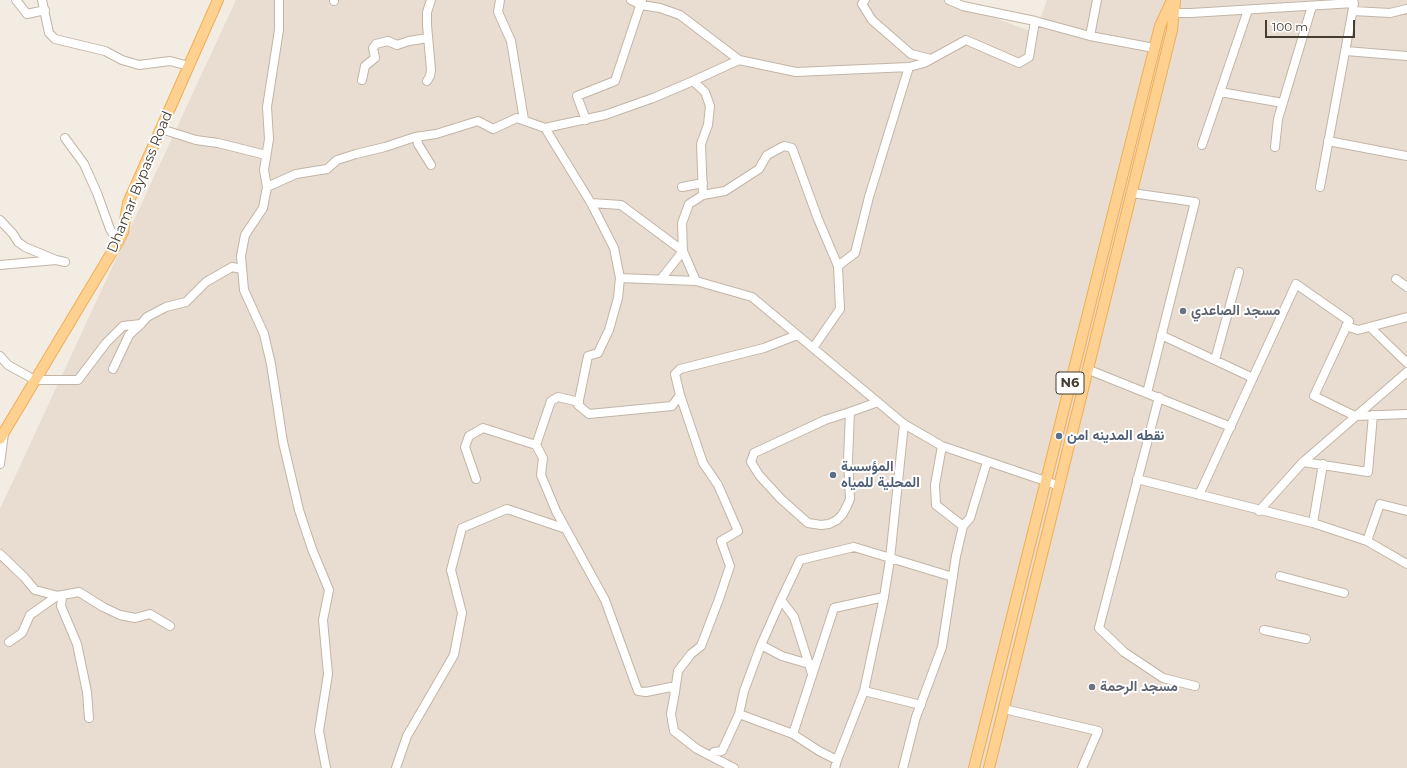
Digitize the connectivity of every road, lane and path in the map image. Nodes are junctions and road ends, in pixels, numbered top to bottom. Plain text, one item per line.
1 (16, 0) edge
2 (42, 0) edge
3 (218, 0) edge
4 (279, 0) edge
5 (431, 0) edge
6 (500, 0) edge
7 (631, 0) edge
8 (865, 0) edge
9 (948, 0) edge
10 (1097, 0) edge
11 (1173, 0) edge
12 (641, 3) edge
13 (1354, 5) edge
14 (1312, 6) junction
15 (1407, 8) edge
16 (45, 10) junction
17 (1248, 10) junction
18 (1170, 13) junction
19 (1035, 21) junction
20 (1090, 36) junction
21 (428, 38) junction
22 (1154, 48) junction
23 (1346, 51) junction
24 (1407, 56) edge
25 (931, 59) junction
26 (739, 60) junction
27 (189, 66) junction
28 (909, 67) junction
29 (362, 80) dead end
30 (693, 81) junction
31 (427, 82) dead end
32 (1220, 92) junction
33 (1283, 103) junction
34 (524, 120) junction
35 (586, 120) junction
36 (546, 128) junction
37 (161, 129) junction
38 (417, 137) junction
39 (65, 138) dead end
40 (1328, 141) junction
41 (1202, 145) dead end
42 (1275, 147) dead end
43 (266, 155) junction
44 (1407, 156) edge
45 (431, 165) dead end
46 (703, 183) junction
47 (682, 187) dead end
48 (1320, 187) dead end
49 (267, 188) junction
50 (1132, 193) junction
51 (703, 195) junction
52 (591, 203) junction
53 (0, 220) edge
54 (118, 242) junction
55 (683, 250) junction
56 (56, 260) junction
57 (65, 262) dead end
58 (0, 265) edge
59 (838, 266) junction
60 (242, 268) junction
61 (1239, 272) dead end
62 (620, 278) junction
63 (1396, 279) dead end
64 (661, 280) junction
65 (696, 281) junction
66 (1407, 287) edge
67 (1407, 318) edge
68 (141, 324) junction
69 (1346, 326) junction
70 (1370, 327) junction
71 (797, 335) junction
72 (1161, 335) junction
73 (813, 348) junction
74 (0, 356) edge
75 (1215, 360) junction
76 (1407, 363) edge
77 (113, 370) dead end
78 (1089, 370) junction
79 (1407, 372) edge
80 (1253, 378) junction
81 (35, 380) junction
82 (1147, 392) junction
83 (680, 396) junction
84 (1159, 397) junction
85 (578, 402) junction
86 (878, 402) junction
87 (1063, 409) junction
88 (850, 412) junction
89 (1078, 413) junction
90 (1407, 414) edge
91 (1373, 415) junction
92 (1355, 416) junction
93 (904, 424) junction
94 (1231, 427) junction
95 (2, 435) edge
96 (536, 445) junction
97 (942, 446) junction
98 (986, 462) junction
99 (1303, 462) junction
100 (0, 464) edge
101 (1323, 464) junction
102 (476, 479) dead end
103 (1137, 479) junction
104 (1045, 482) junction
105 (1060, 486) junction
106 (1199, 495) junction
107 (1259, 510) junction
108 (1407, 511) edge
109 (1313, 523) junction
110 (963, 526) junction
111 (566, 529) junction
112 (1367, 541) junction
113 (0, 554) edge
114 (890, 559) junction
115 (1407, 564) edge
116 (1280, 576) dead end
117 (953, 577) junction
118 (1344, 593) dead end
119 (57, 596) junction
120 (884, 597) junction
121 (781, 600) junction
122 (170, 626) dead end
123 (1264, 630) dead end
124 (1306, 639) dead end
125 (9, 642) dead end
126 (762, 645) junction
127 (812, 664) junction
128 (995, 682) junction
129 (1195, 686) dead end
130 (1009, 688) junction
131 (864, 690) junction
132 (675, 692) junction
133 (920, 705) junction
134 (1004, 709) junction
135 (739, 714) junction
136 (89, 718) dead end
137 (793, 734) junction
138 (712, 757) junction
139 (836, 764) edge
140 (975, 765) edge
141 (326, 768) edge
142 (396, 768) edge
143 (734, 768) edge
144 (903, 768) edge
145 (986, 768) edge
146 (989, 768) edge
147 (1082, 768) edge

1 - 16 street
2 - 16 street
3 - 27 main road, Dhamar Bypass Road
4 - 43 street
5 - 21 street
6 - 34 street
7 - 12 street
8 - 25 street
9 - 19 street
10 - 20 street
11 - 18 main road, N6
12 - 26 street
12 - 35 street
13 - 14 street
13 - 15 street
13 - 23 street
14 - 17 street
14 - 33 street
16 - 27 street
17 - 18 street
17 - 32 street
18 - 22 main road, N6
18 - 50 main road, N6
19 - 20 street
19 - 25 street
20 - 22 street
21 - 29 street
21 - 31 street
22 - 87 main road, N6
23 - 24 street
23 - 40 street
25 - 28 street
26 - 28 street
26 - 30 street
27 - 37 main road, Dhamar Bypass Road
28 - 59 street
30 - 35 street
30 - 46 street
32 - 33 street
32 - 41 street
33 - 42 street
34 - 36 street
34 - 38 street
35 - 36 street
36 - 52 street
37 - 43 street
37 - 54 main road, Dhamar Bypass Road
38 - 45 street
38 - 49 street
39 - 54 street
40 - 44 street
40 - 48 street
43 - 49 street
46 - 47 street
46 - 51 street
49 - 60 street
50 - 72 street
50 - 78 main road, N6
51 - 55 street
51 - 59 street
52 - 55 street
52 - 62 street
53 - 56 street
54 - 81 main road, Dhamar Bypass Road
55 - 64 street
55 - 65 street
56 - 57 street
56 - 58 street
59 - 73 street
60 - 68 street
60 - 141 street
61 - 75 street
62 - 64 street
62 - 85 street
63 - 66 street
64 - 65 street
65 - 71 street
67 - 70 street
68 - 77 street
68 - 81 street
69 - 70 street
69 - 80 street
69 - 92 street
70 - 76 street
71 - 73 street
71 - 83 street
72 - 75 street
72 - 82 street
73 - 86 street
74 - 81 street
75 - 80 street
78 - 82 street
78 - 89 main road, N6
79 - 92 street
80 - 94 street
81 - 95 main road, Dhamar Bypass Road
82 - 84 street
83 - 85 street
83 - 132 street
84 - 94 street
84 - 103 street
85 - 96 street
86 - 88 street
86 - 93 street
87 - 89 main road
87 - 104 main road, N6
88 - 88 street
89 - 105 main road, N6
90 - 91 street
91 - 92 street
91 - 101 street
92 - 99 street
93 - 97 street
93 - 114 street
94 - 106 street
95 - 100 street
96 - 102 street
96 - 111 street
97 - 98 street
97 - 110 street
98 - 104 street
98 - 110 street
99 - 101 street
99 - 107 street
101 - 109 street
103 - 106 street
103 - 129 street
104 - 105 street
104 - 128 main road, N6
105 - 130 main road, N6
106 - 107 street
107 - 109 street
108 - 112 street
109 - 112 street
110 - 117 street
111 - 132 street
111 - 142 street
112 - 115 street
113 - 119 street
114 - 117 street
114 - 120 street
114 - 121 street
116 - 118 street
117 - 133 street
119 - 122 street
119 - 125 street
119 - 136 street
120 - 127 street
120 - 131 street
121 - 126 street
121 - 127 street
123 - 124 street
126 - 127 street
126 - 135 street
127 - 137 street
128 - 130 main road
128 - 140 main road, N6
130 - 134 main road, N6
131 - 133 street
131 - 139 street
132 - 138 street
133 - 144 street
134 - 146 main road, N6
134 - 147 street
135 - 137 street
135 - 138 street
137 - 139 street
138 - 143 street
140 - 145 main road

